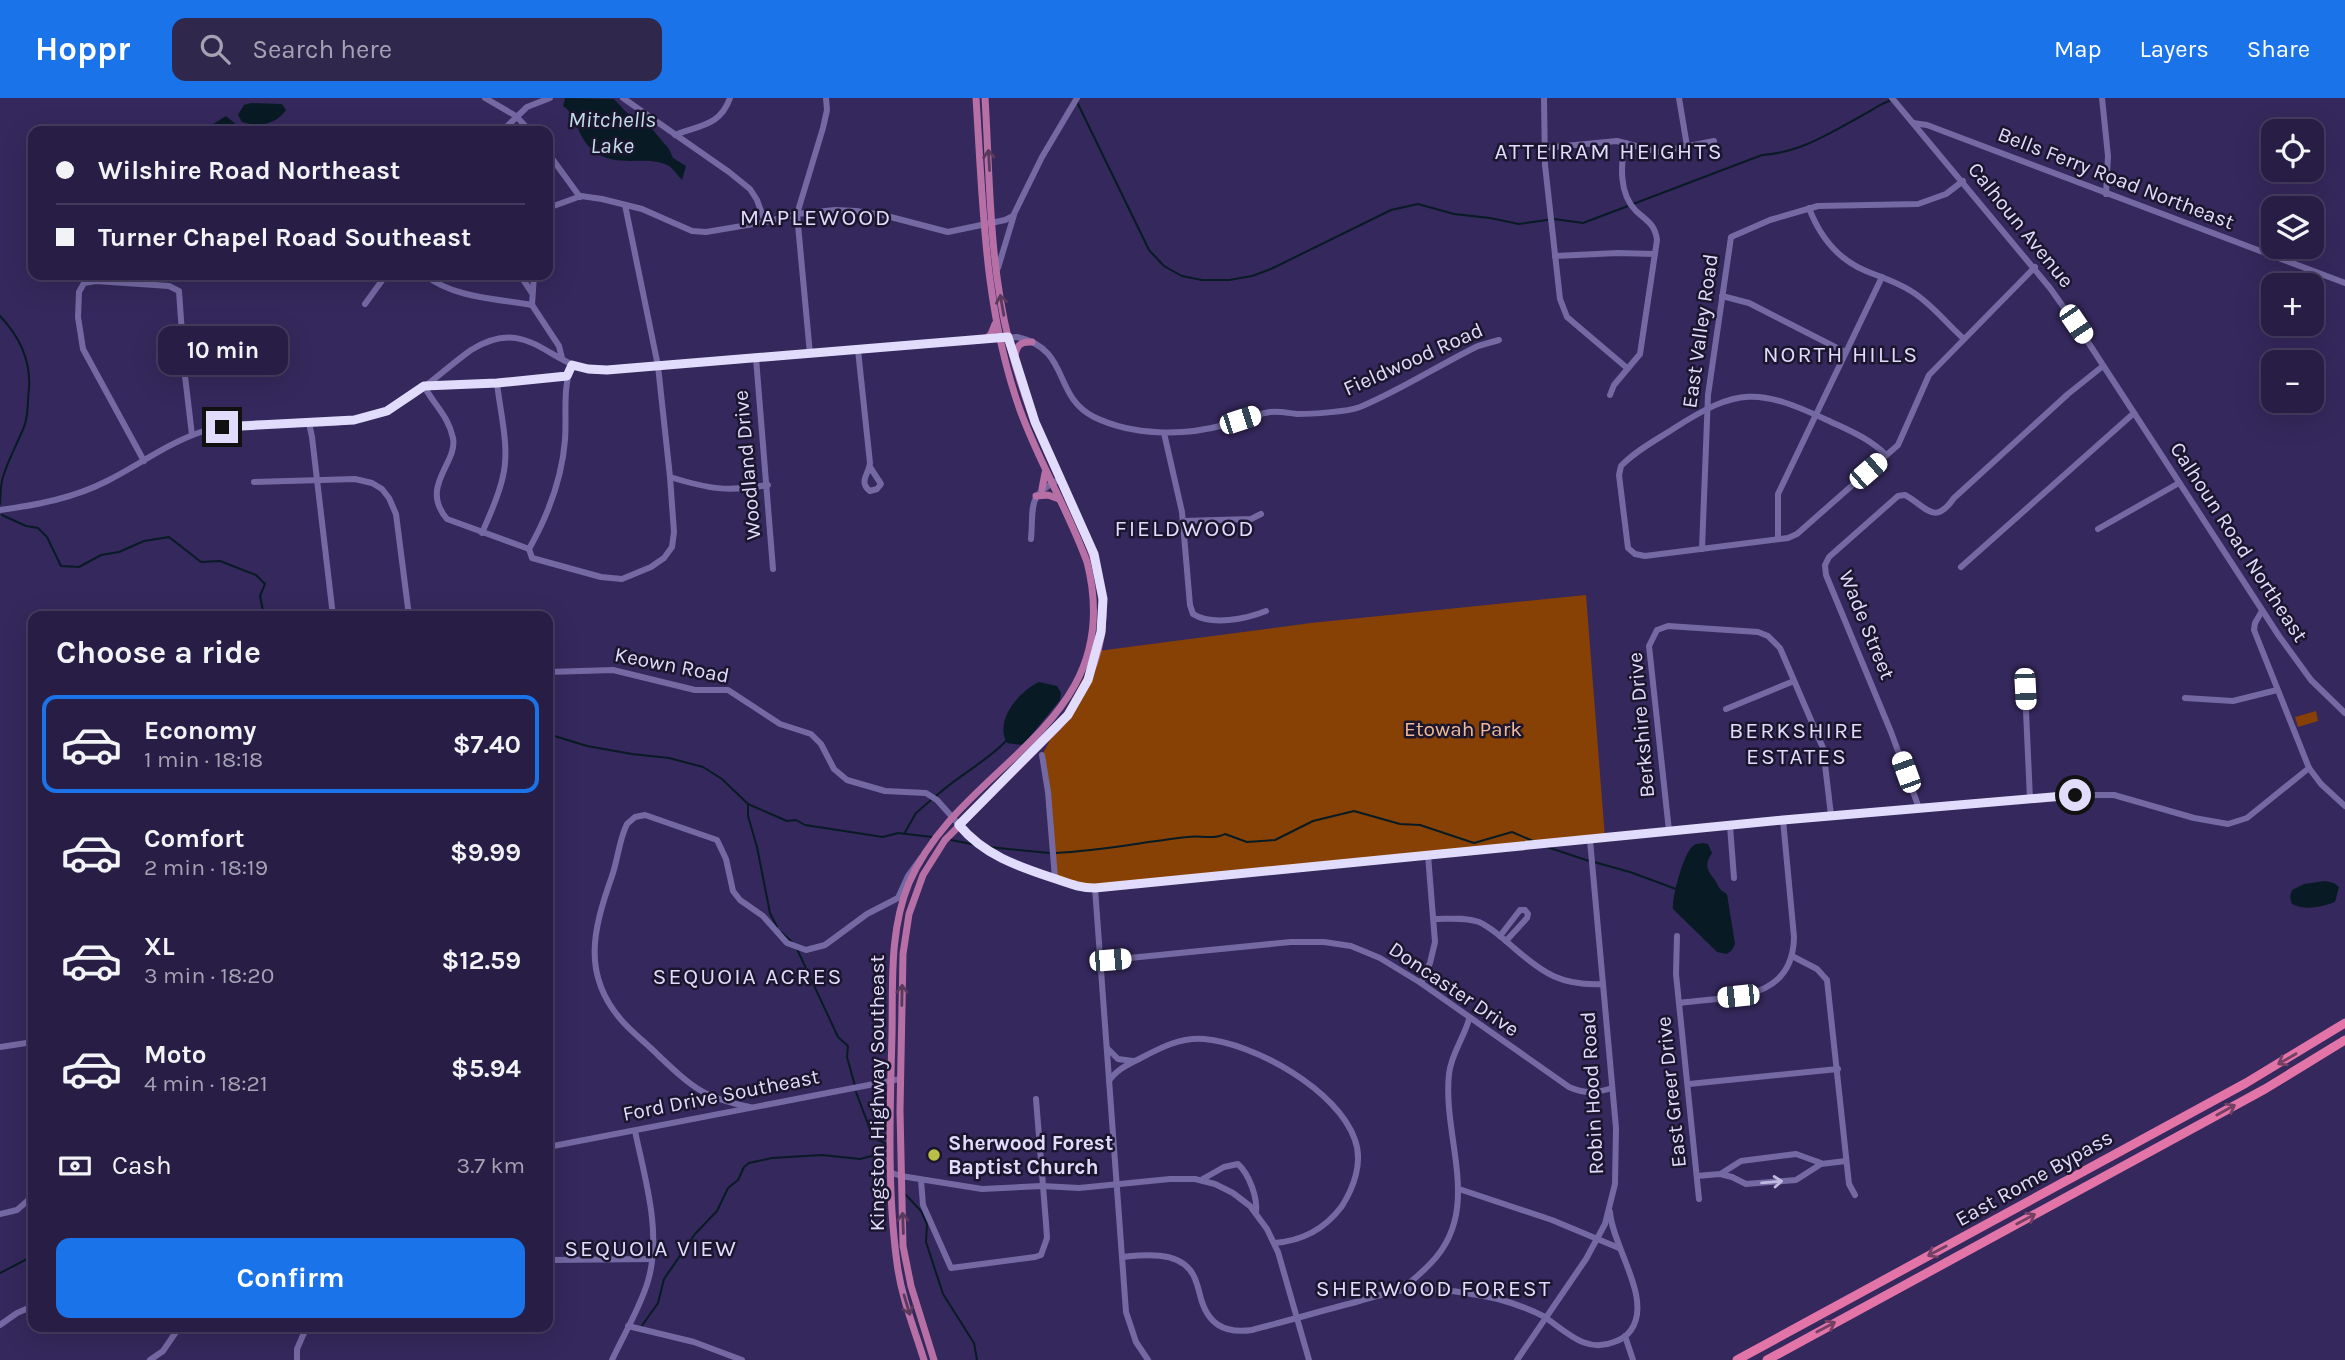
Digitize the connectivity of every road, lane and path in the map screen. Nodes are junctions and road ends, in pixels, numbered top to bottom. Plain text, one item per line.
1 (485, 98) edge
2 (550, 98) edge
3 (623, 98) edge
4 (730, 98) edge
5 (976, 98) edge
6 (985, 98) edge
7 (1077, 98) edge
8 (1544, 98) edge
9 (1679, 98) edge
10 (1892, 98) edge
11 (2102, 98) edge
12 (827, 101) edge
13 (516, 116) junction
14 (1913, 123) junction
15 (507, 126) edge
16 (525, 126) edge
17 (675, 135) junction
18 (1714, 141) dead end
19 (1626, 143) junction
20 (1687, 146) junction
21 (1544, 148) junction
22 (553, 160) edge
23 (1963, 181) junction
24 (2106, 194) junction
25 (580, 197) junction
26 (625, 205) junction
27 (553, 206) edge
28 (1809, 208) junction
29 (797, 214) junction
30 (1014, 214) junction
31 (765, 222) junction
32 (992, 222) junction
33 (984, 224) junction
34 (1655, 254) junction
35 (1555, 256) junction
36 (2035, 267) junction
37 (997, 273) junction
38 (1882, 277) junction
39 (382, 280) edge
40 (431, 280) edge
41 (523, 280) edge
42 (534, 280) edge
43 (2345, 282) edge
44 (533, 295) junction
45 (1722, 296) junction
46 (365, 304) dead end
47 (532, 305) junction
48 (995, 320) junction
49 (1008, 337) junction
50 (999, 338) junction
51 (986, 339) junction
52 (1964, 339) junction
53 (1499, 340) dead end
54 (1032, 342) junction
55 (858, 350) junction
56 (1845, 352) junction
57 (810, 354) junction
58 (756, 358) junction
59 (562, 359) junction
60 (1014, 362) junction
61 (572, 365) junction
62 (658, 366) junction
63 (2103, 366) junction
64 (1628, 368) junction
65 (567, 376) junction
66 (2113, 382) joint
67 (497, 383) junction
68 (424, 386) junction
69 (1610, 395) dead end
70 (1707, 408) junction
71 (2134, 413) junction
72 (1815, 415) junction
73 (311, 423) junction
74 (1164, 433) junction
75 (192, 435) junction
76 (1886, 455) junction
77 (144, 461) junction
78 (870, 467) dead end
79 (1045, 468) junction
80 (670, 477) junction
81 (317, 480) junction
82 (1056, 481) junction
83 (254, 482) dead end
84 (2179, 483) junction
85 (768, 485) junction
86 (1042, 489) junction
87 (1036, 496) junction
88 (1060, 500) junction
89 (0, 510) edge
90 (1261, 514) dead end
91 (1183, 521) junction
92 (2098, 529) dead end
93 (482, 533) junction
94 (1031, 539) dead end
95 (1778, 539) junction
96 (529, 549) junction
97 (1702, 549) junction
98 (1962, 568) dead end
99 (773, 569) dead end
100 (332, 611) edge
101 (408, 611) edge
102 (1266, 611) dead end
103 (2262, 611) junction
104 (553, 672) edge
105 (1794, 681) junction
106 (2025, 689) dead end
107 (2277, 690) junction
108 (2185, 698) dead end
109 (1726, 709) dead end
110 (2345, 713) edge
111 (1042, 755) dead end
112 (2309, 768) junction
113 (994, 778) junction
114 (2030, 799) junction
115 (942, 804) junction
116 (2345, 806) edge
117 (1919, 808) junction
118 (1831, 816) junction
119 (953, 817) junction
120 (1783, 820) junction
121 (959, 825) junction
122 (1730, 826) junction
123 (1669, 831) junction
124 (1590, 840) junction
125 (924, 854) junction
126 (1427, 855) junction
127 (1055, 878) junction
128 (1734, 878) dead end
129 (1095, 888) junction
130 (889, 903) junction
131 (899, 914) junction
132 (1435, 919) junction
133 (1677, 936) dead end
134 (1503, 938) junction
135 (1792, 956) junction
136 (1099, 961) junction
137 (1420, 983) junction
138 (1603, 984) junction
139 (1680, 1003) junction
140 (1469, 1019) junction
141 (2345, 1023) edge
142 (892, 1025) junction
143 (2345, 1040) edge
144 (28, 1043) edge
145 (0, 1047) edge
146 (1106, 1047) junction
147 (1136, 1060) junction
148 (1838, 1069) junction
149 (900, 1079) junction
150 (891, 1080) junction
151 (876, 1083) junction
152 (1108, 1083) junction
153 (1689, 1084) junction
154 (1612, 1088) junction
155 (1036, 1099) dead end
156 (750, 1107) junction
157 (635, 1131) junction
158 (553, 1146) edge
159 (1846, 1161) junction
160 (1821, 1164) junction
161 (892, 1172) junction
162 (1720, 1174) junction
163 (901, 1176) junction
164 (1697, 1177) junction
165 (920, 1180) junction
166 (1201, 1180) junction
167 (1116, 1185) junction
168 (1042, 1186) junction
169 (1251, 1188) junction
170 (1459, 1189) junction
171 (1855, 1195) dead end
172 (1238, 1196) junction
173 (1699, 1199) dead end
174 (28, 1200) edge
175 (1609, 1212) junction
176 (1256, 1213) junction
177 (0, 1214) edge
178 (1597, 1239) junction
179 (1274, 1243) junction
180 (1619, 1248) junction
181 (1122, 1257) junction
182 (652, 1259) junction
183 (553, 1260) edge
184 (1415, 1278) junction
185 (1421, 1290) junction
186 (1396, 1291) junction
187 (28, 1308) edge
188 (1297, 1318) junction
189 (1546, 1318) junction
190 (0, 1325) edge
191 (628, 1326) junction
192 (176, 1332) edge
193 (305, 1332) edge
194 (1625, 1336) junction
195 (150, 1360) edge
196 (297, 1360) edge
197 (612, 1360) edge
198 (742, 1360) edge
199 (924, 1360) edge
200 (934, 1360) edge
201 (1148, 1360) edge
202 (1309, 1360) edge
203 (1517, 1360) edge
204 (1633, 1360) edge
205 (1737, 1360) edge
206 (1767, 1360) edge

1 - 13 street
2 - 13 street
3 - 17 street
4 - 17 street
5 - 33 main road
32 -> 6 main road
7 - 30 street
8 - 21 street
9 - 20 street
10 - 14 street, Calhoun Avenue
11 - 24 street
12 - 29 street
13 - 15 street
13 - 16 street
14 - 23 street, Calhoun Avenue
14 - 24 street, Bells Ferry Road Northeast
17 - 31 street
18 - 20 street
19 - 20 street
19 - 21 street
19 - 34 street
21 - 35 street
22 - 25 street
23 - 28 street, East Valley Road
23 - 36 street, Calhoun Avenue
24 - 43 street, Bells Ferry Road Northeast
25 - 26 street
25 - 27 street
26 - 31 street
26 - 62 street
28 - 38 street
28 - 45 street, East Valley Road
29 - 31 street
29 - 33 street
29 - 57 street
30 - 32 street
30 - 37 street
32 - 33 street
32 - 37 main road
33 - 48 main road
34 - 35 street
34 - 64 street
35 - 64 street
36 - 52 street
36 - 63 street, Calhoun Avenue
49 -> 37 main road
38 - 52 street
38 - 56 street
39 - 46 street
40 - 47 street
41 - 44 street
42 - 44 street
44 - 47 street
45 - 56 street
45 - 70 street, East Valley Road
47 - 59 street
48 - 50 main road
48 - 51 main road
49 - 50 street
49 - 54 street
49 - 60 main road
50 - 51 street
50 - 79 main road
51 - 55 street
52 - 76 street
53 - 74 street, Fieldwood Road
54 - 60 main road
54 - 74 street, Fieldwood Road
55 - 57 street
55 - 78 street
56 - 72 street
57 - 58 street
58 - 62 street
58 - 85 street, Woodland Drive
59 - 61 street
59 - 68 street
60 - 82 main road
61 - 62 street
61 - 65 street
62 - 80 street
63 - 66 street, Calhoun Avenue
63 - 117 street, Wade Street
64 - 69 street
65 - 67 street
65 - 96 street
66 - 71 street, Calhoun Road Northeast
67 - 68 street
67 - 93 street
68 - 73 street
68 - 93 street
70 - 72 street
70 - 97 street, East Valley Road
70 - 97 street
71 - 84 street, Calhoun Road Northeast
71 - 98 street
72 - 76 street
72 - 95 street
73 - 75 street
73 - 81 street
74 - 91 street
75 - 77 street
75 - 77 street
76 - 95 street
77 - 89 street
79 - 82 main road
79 - 86 main road
80 - 85 street
80 - 96 street
81 - 83 street
81 - 100 street
81 - 101 street
82 - 86 street
82 - 88 main road, Kingston Highway Southeast
82 - 121 main road
84 - 92 street
84 - 103 street, Calhoun Road Northeast
85 - 99 street, Woodland Drive
86 - 87 street
87 - 88 main road
87 - 94 street
88 - 113 main road, Kingston Highway Southeast
90 - 91 street
91 - 102 street
93 - 96 street
95 - 97 street
103 - 107 street
103 - 110 street, Calhoun Road Northeast
104 - 115 street, Keown Road
105 - 109 street
105 - 118 street, Berkshire Drive
105 - 123 street, Berkshire Drive
106 - 114 street
107 - 108 street
107 - 112 street
111 - 127 street
112 - 114 street, Keown Road
112 - 116 street
113 - 115 street
113 - 119 main road, Kingston Highway Southeast
114 - 117 street, Keown Road
115 - 119 street, Keown Road
117 - 118 street, Keown Road
118 - 120 street, Keown Road
119 - 121 street, Keown Road
119 - 125 main road, Kingston Highway Southeast
120 - 122 street, Keown Road
120 - 135 street
121 - 127 street, Keown Road
149 -> 121 main road
122 - 123 street, Keown Road
122 - 128 street
123 - 124 street, Keown Road
124 - 126 street, Keown Road
124 - 138 street, Robin Hood Road
125 - 130 street
125 - 131 main road, Kingston Highway Southeast
126 - 129 street, Keown Road
126 - 132 street
127 - 129 street, Keown Road
129 - 136 street
130 - 131 street
130 - 156 street
131 - 142 main road, Kingston Highway Southeast
132 - 134 street
132 - 137 street
133 - 139 street, East Greer Drive
134 - 134 street
134 - 138 street
135 - 139 street
135 - 148 street
136 - 137 street, Doncaster Drive
136 - 146 street
137 - 140 street, Doncaster Drive
138 - 154 street, Robin Hood Road
139 - 153 street, East Greer Drive
140 - 154 street, Doncaster Drive
140 - 170 street
141 -> 205 highway, East Rome Bypass
142 - 150 main road, Kingston Highway Southeast
142 - 151 street
206 -> 143 highway, East Rome Bypass
144 - 145 street
146 - 147 street
146 - 152 street
147 - 152 street
147 - 179 street
148 - 153 street
148 - 159 street
149 - 150 street, Ford Drive Southeast
149 - 163 main road
150 - 151 street, Ford Drive Southeast
150 - 161 main road, Kingston Highway Southeast
151 - 156 street, Ford Drive Southeast
152 - 167 street
153 - 164 street, East Greer Drive
154 - 175 street, Robin Hood Road
155 - 168 street
156 - 157 street, Ford Drive Southeast
157 - 158 street, Ford Drive Southeast
157 - 182 street
159 - 160 street
159 - 171 street
160 - 162 street
162 -> 160 street
161 - 163 street
161 -> 199 main road, Kingston Highway Southeast
162 - 164 street
163 - 165 street
200 -> 163 main road
164 - 173 street, East Greer Drive
165 - 168 street
165 - 168 street
166 - 167 street
166 - 169 street
166 - 172 street
167 - 168 street
167 - 181 street
169 - 172 street
169 - 176 street
170 - 178 street
170 - 184 street
172 - 176 street
174 - 177 street
175 - 178 street, Robin Hood Road
175 - 180 street
176 - 179 street
178 - 180 street
178 - 189 street, Robin Hood Road
179 - 188 street
180 - 194 street
181 - 188 street
181 - 201 street
182 - 183 street
182 - 191 street
184 - 185 street
184 - 186 street
185 - 186 street
185 - 189 street
186 - 188 street
187 - 190 street
188 - 202 street
189 - 194 street
189 - 203 street, Robin Hood Road
191 - 197 street
191 - 198 street
192 - 195 street
193 - 196 street
194 - 204 street

